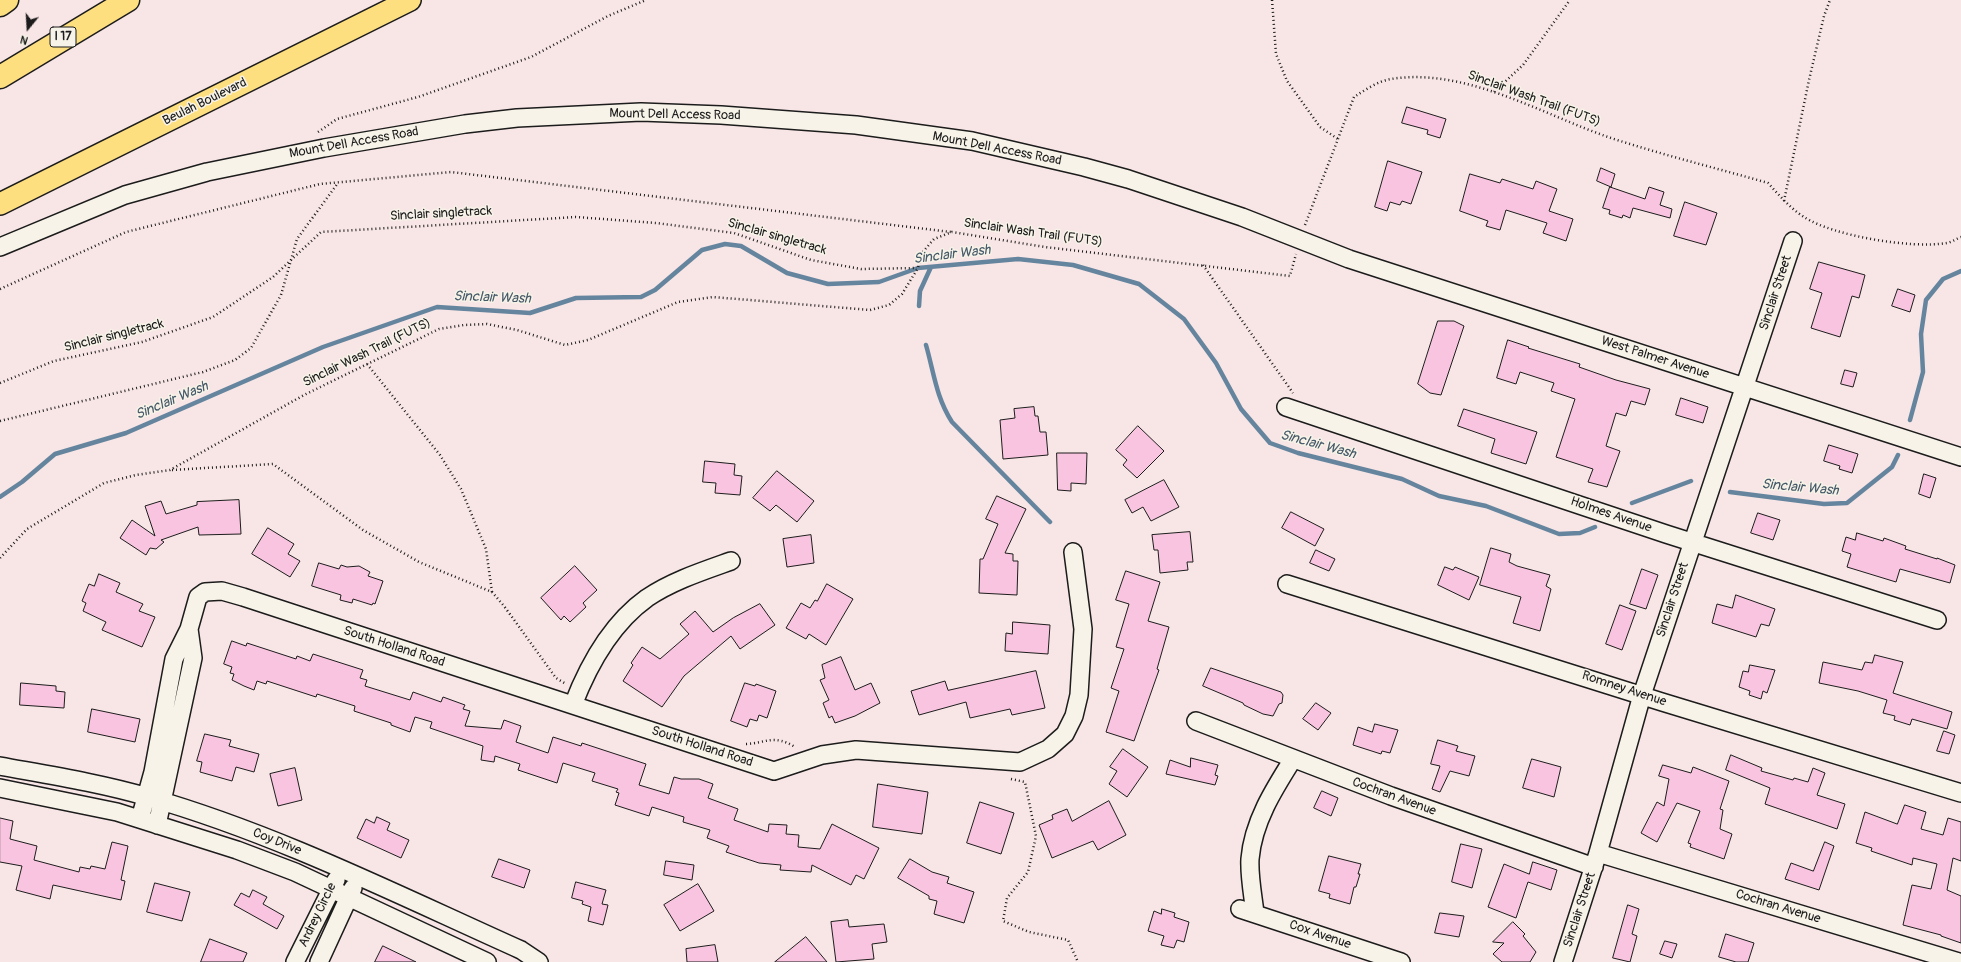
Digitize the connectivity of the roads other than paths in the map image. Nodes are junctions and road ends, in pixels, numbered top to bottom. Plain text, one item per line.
1 (7, 0) edge
2 (128, 0) edge
3 (410, 0) edge
4 (0, 4) edge
5 (0, 77) edge
6 (0, 204) edge
7 (1793, 241) dead end
8 (0, 247) edge
9 (1350, 259) joint
10 (1745, 387) junction
11 (1286, 406) dead end
12 (1961, 457) edge
13 (1693, 542) junction
14 (1073, 552) dead end
15 (731, 561) dead end
16 (1287, 584) dead end
17 (1937, 620) dead end
18 (189, 629) junction
19 (1642, 695) junction
20 (576, 698) junction
21 (1196, 721) dead end
22 (1293, 759) junction
23 (0, 766) edge
24 (0, 788) edge
25 (1961, 793) edge
26 (147, 797) junction
27 (163, 802) junction
28 (140, 819) junction
29 (157, 825) junction
30 (1596, 860) junction
31 (341, 869) junction
32 (359, 877) junction
33 (331, 889) junction
34 (349, 897) junction
35 (296, 962) edge
36 (319, 962) edge
37 (487, 962) edge
38 (539, 962) edge
39 (1401, 962) edge
40 (1563, 962) edge
41 (1959, 962) edge

1 - 4 highway
2 - 5 highway, I 17
3 - 6 main road, Beulah Boulevard
7 - 10 street, Sinclair Street
8 - 9 street, Mount Dell Access Road
9 - 10 street, West Palmer Avenue
10 - 12 street, West Palmer Avenue
10 - 13 street, Sinclair Street
11 - 13 street, Holmes Avenue
13 - 17 street, Holmes Avenue
13 - 19 street, Sinclair Street
14 - 20 street, South Holland Road
15 - 20 street
16 - 19 street, Romney Avenue
18 - 20 street, South Holland Road
18 - 26 street, South Holland Road
18 - 27 street, South Holland Road
19 - 25 street, Romney Avenue
19 - 30 street, Sinclair Street
21 - 22 street, Cochran Avenue
22 - 30 street, Cochran Avenue
22 - 39 street, Cox Avenue
23 - 26 street, Coy Drive
24 - 28 street, Coy Drive
26 - 27 street, Coy Drive
26 - 28 street, South Holland Road
27 - 29 street, South Holland Road
27 - 31 street, Coy Drive
28 - 29 street, Coy Drive
29 - 33 street, Coy Drive
30 - 40 street, Sinclair Street
30 - 41 street, Cochran Avenue
31 - 32 street, Coy Drive
31 - 33 street, Ardrey Circle
32 - 34 street, Ardrey Circle
32 - 38 street, Coy Drive
33 - 34 street, Coy Drive
33 - 35 street, Ardrey Circle
34 - 36 street, Ardrey Circle
34 - 37 street, Coy Drive

